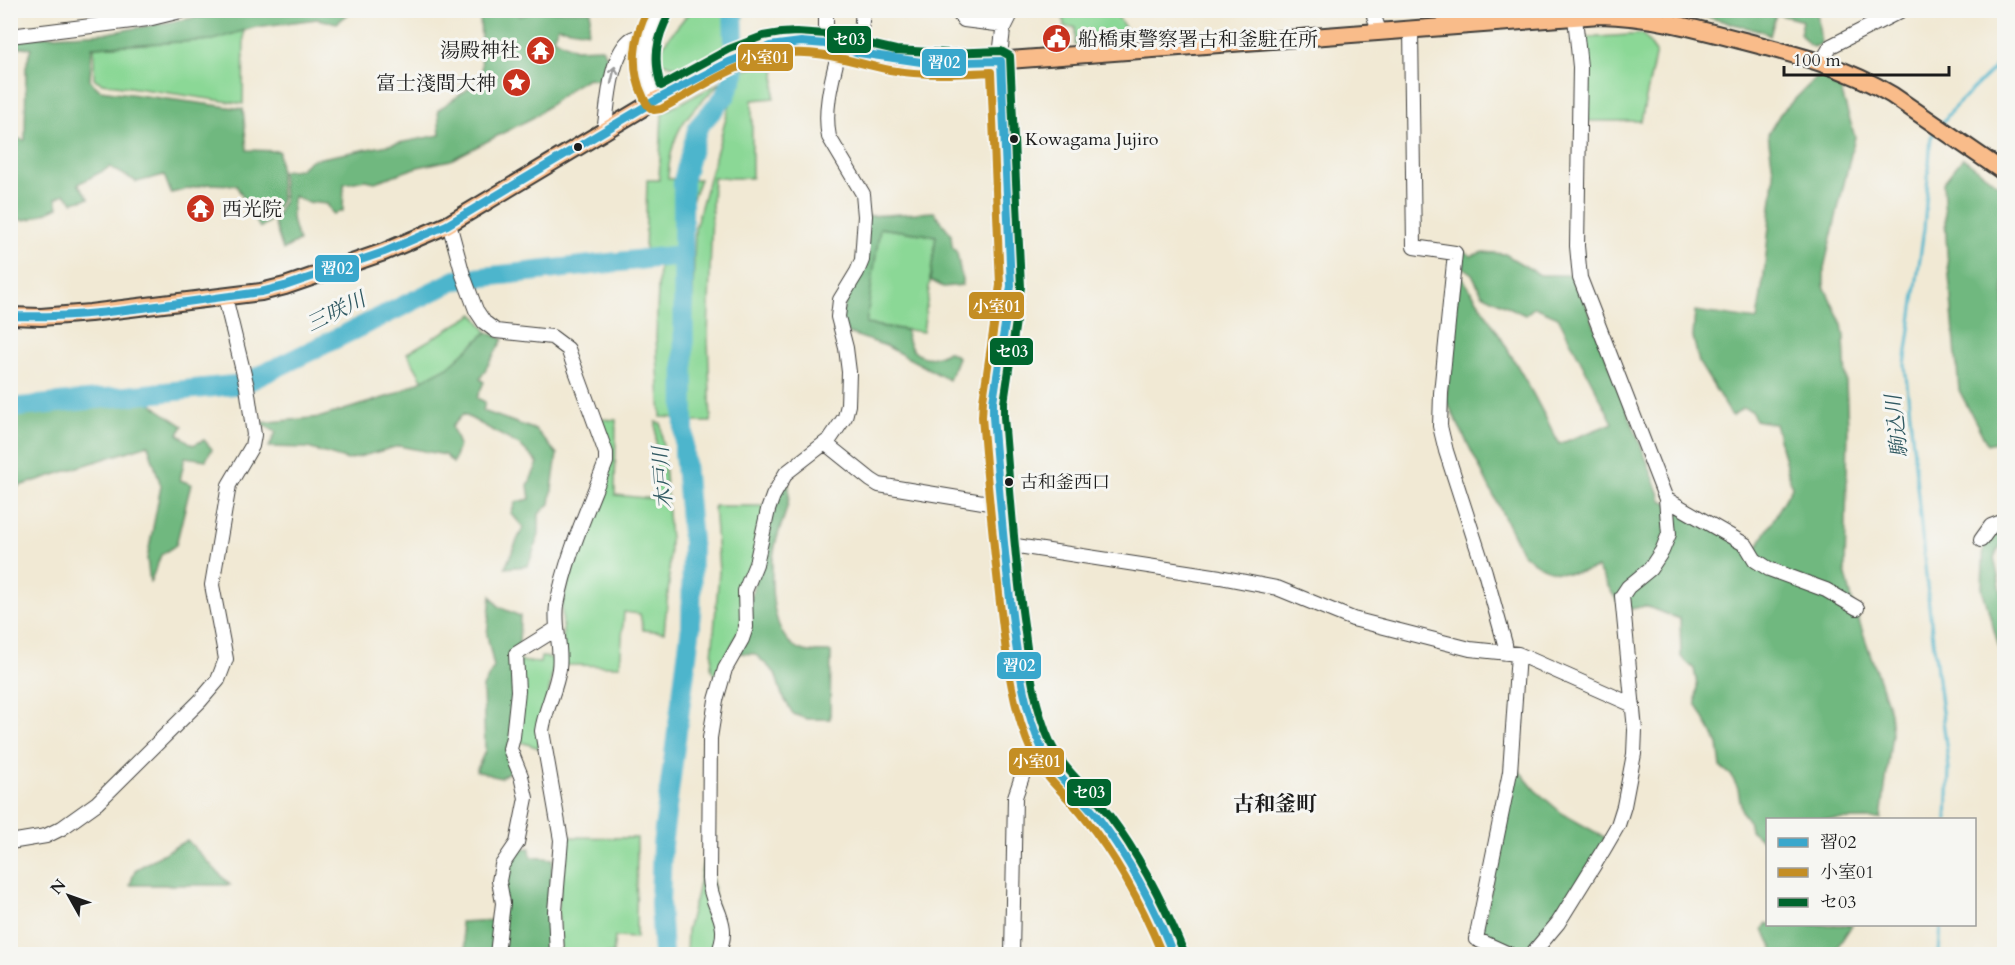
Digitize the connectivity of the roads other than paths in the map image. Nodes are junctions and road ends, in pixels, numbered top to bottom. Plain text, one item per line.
1 (185, 10) edge
2 (660, 10) edge
3 (826, 10) edge
4 (863, 10) edge
5 (956, 10) edge
6 (1013, 10) edge
7 (1372, 10) edge
8 (1902, 10) edge
9 (1575, 17) junction
10 (1004, 25) junction
11 (1411, 29) junction
12 (1379, 31) junction
13 (10, 36) edge
14 (647, 39) junction
15 (833, 46) junction
16 (859, 53) junction
17 (1001, 61) junction
18 (1821, 63) junction
19 (656, 100) junction
20 (604, 132) junction
21 (2004, 172) edge
22 (447, 225) junction
23 (225, 297) junction
24 (10, 316) edge
25 (825, 443) junction
26 (1666, 500) junction
27 (1001, 505) junction
28 (2004, 521) edge
29 (1981, 540) dead end
30 (1004, 544) junction
31 (1857, 608) dead end
32 (556, 629) junction
33 (1512, 654) junction
34 (1633, 705) junction
35 (1042, 750) junction
36 (10, 842) edge
37 (497, 954) edge
38 (557, 954) edge
39 (718, 954) edge
40 (1012, 954) edge
41 (1173, 954) edge
42 (1509, 954) edge
43 (1532, 954) edge

1 - 13 street
2 - 14 street
3 - 15 street
4 - 16 street
5 - 10 street
6 - 10 street
7 - 12 street
8 - 18 street
9 - 11 main road
9 - 18 main road
9 - 26 street
10 - 17 street
11 - 12 main road
11 - 33 street
12 - 17 main road
14 - 19 street
20 -> 14 street
15 - 16 main road
15 - 19 main road
15 - 25 street
16 - 17 main road
17 - 27 street
18 - 21 main road
19 - 20 main road
20 - 22 main road
22 - 23 main road
22 - 32 street
23 - 24 main road
23 - 36 street
25 - 27 street
25 - 39 street
26 - 31 street
26 - 34 street
27 - 30 street
28 - 29 street
30 - 33 street
30 - 35 street
32 - 37 street
32 - 38 street
33 - 34 street
33 - 42 street
34 - 43 street
35 - 40 street
35 - 41 street

